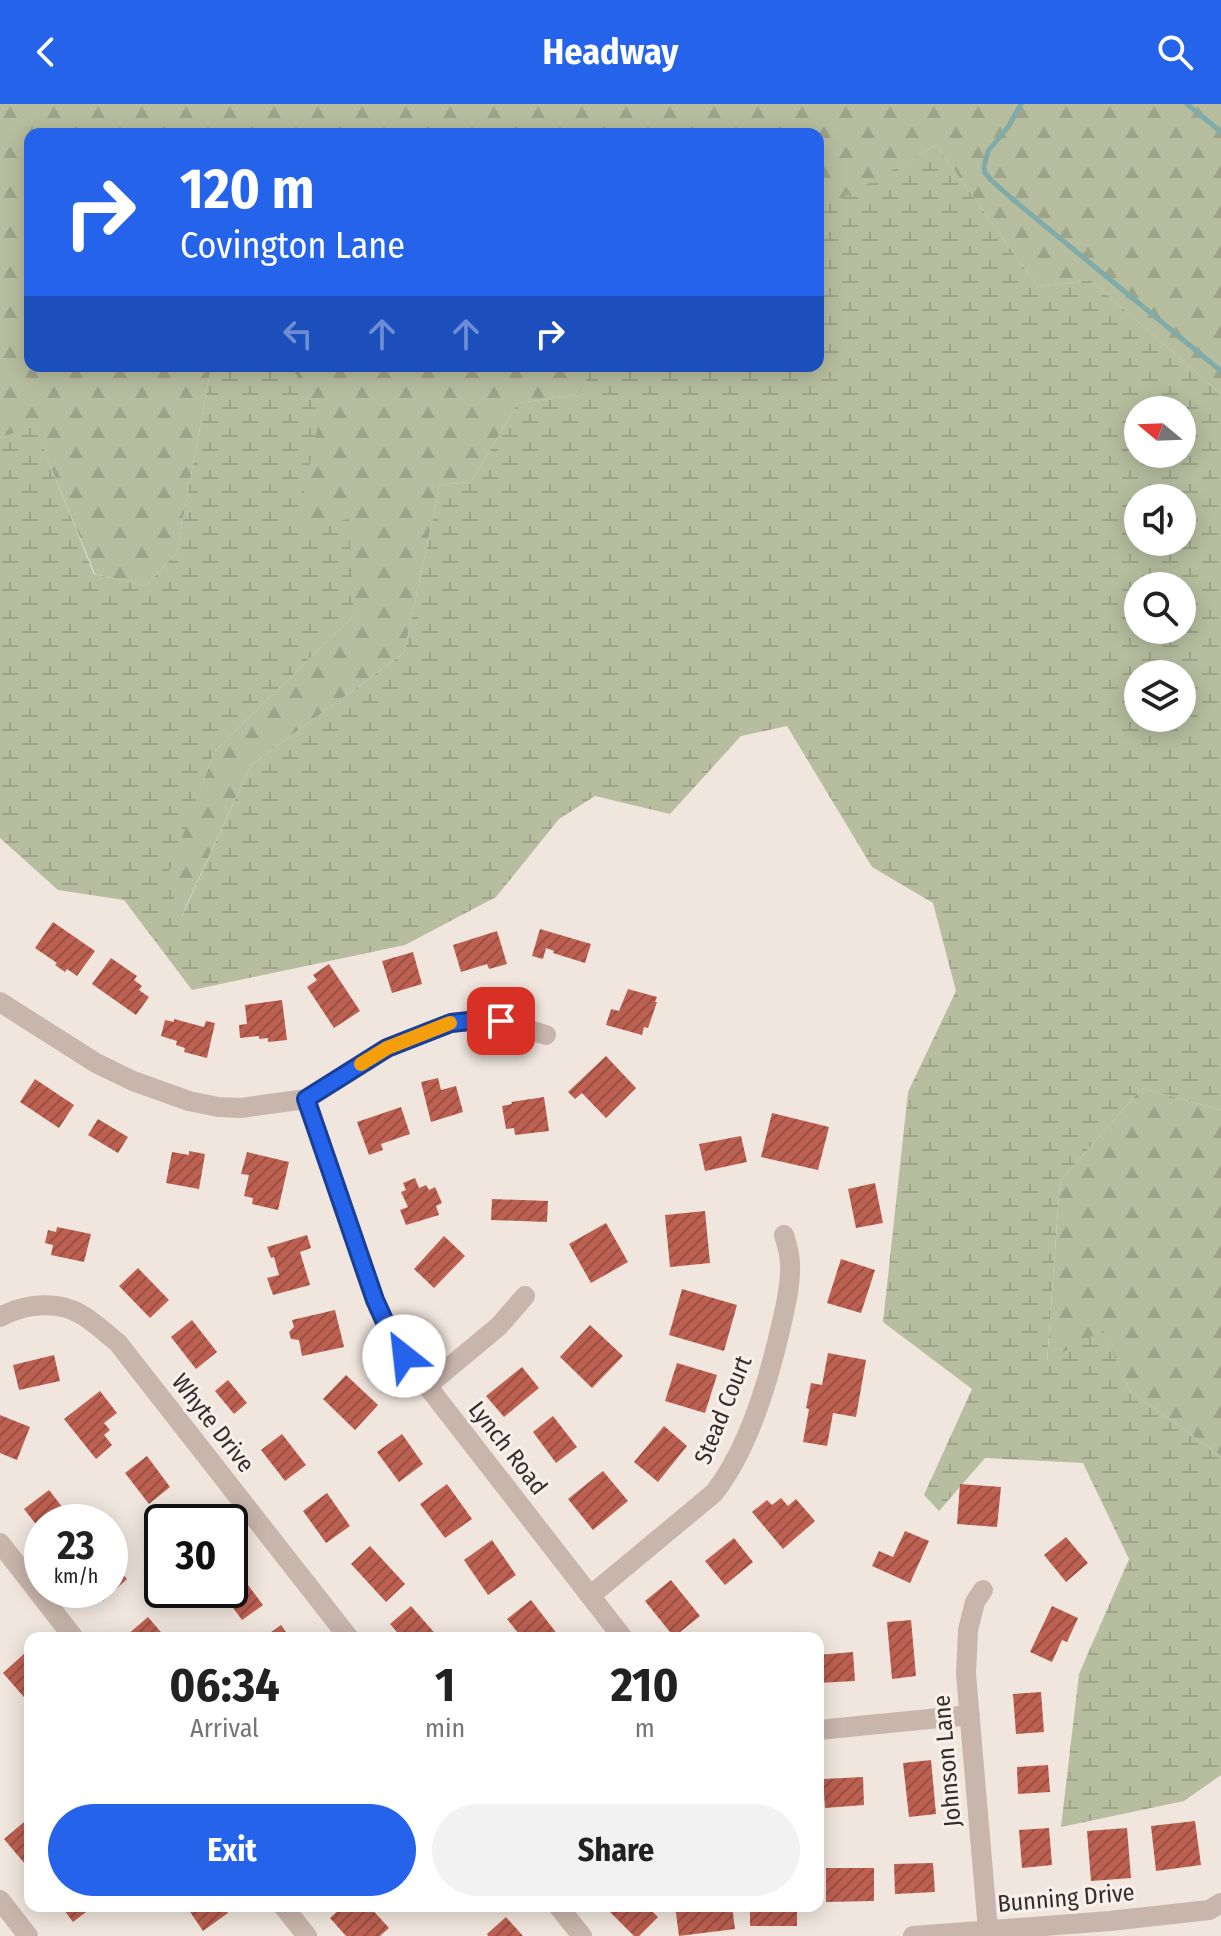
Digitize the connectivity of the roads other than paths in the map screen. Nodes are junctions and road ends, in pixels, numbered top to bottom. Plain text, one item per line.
1 (0, 1002) edge
2 (546, 1035) dead end
3 (306, 1099) junction
4 (784, 1235) dead end
5 (525, 1296) dead end
6 (0, 1317) edge
7 (427, 1386) junction
8 (0, 1543) edge
9 (983, 1590) dead end
10 (590, 1596) junction
11 (69, 1632) edge
12 (344, 1632) edge
13 (618, 1632) edge
14 (970, 1715) junction
15 (824, 1729) edge
16 (0, 1900) edge
17 (1221, 1903) edge
18 (288, 1912) edge
19 (563, 1912) edge
20 (988, 1930) junction
21 (28, 1936) edge
22 (307, 1936) edge
23 (582, 1936) edge
24 (913, 1936) edge

1 - 3 street
2 - 3 street
3 - 7 street, Lynch Road
4 - 10 street, Stead Court
5 - 7 street
6 - 12 street, Whyte Drive
7 - 10 street, Lynch Road
8 - 11 street
9 - 14 street, Johnson Lane
10 - 13 street, Lynch Road
14 - 15 street
14 - 20 street, Johnson Lane
16 - 21 street
17 - 20 street, Bunning Drive
18 - 22 street
19 - 23 street
20 - 24 street, Bunning Drive

